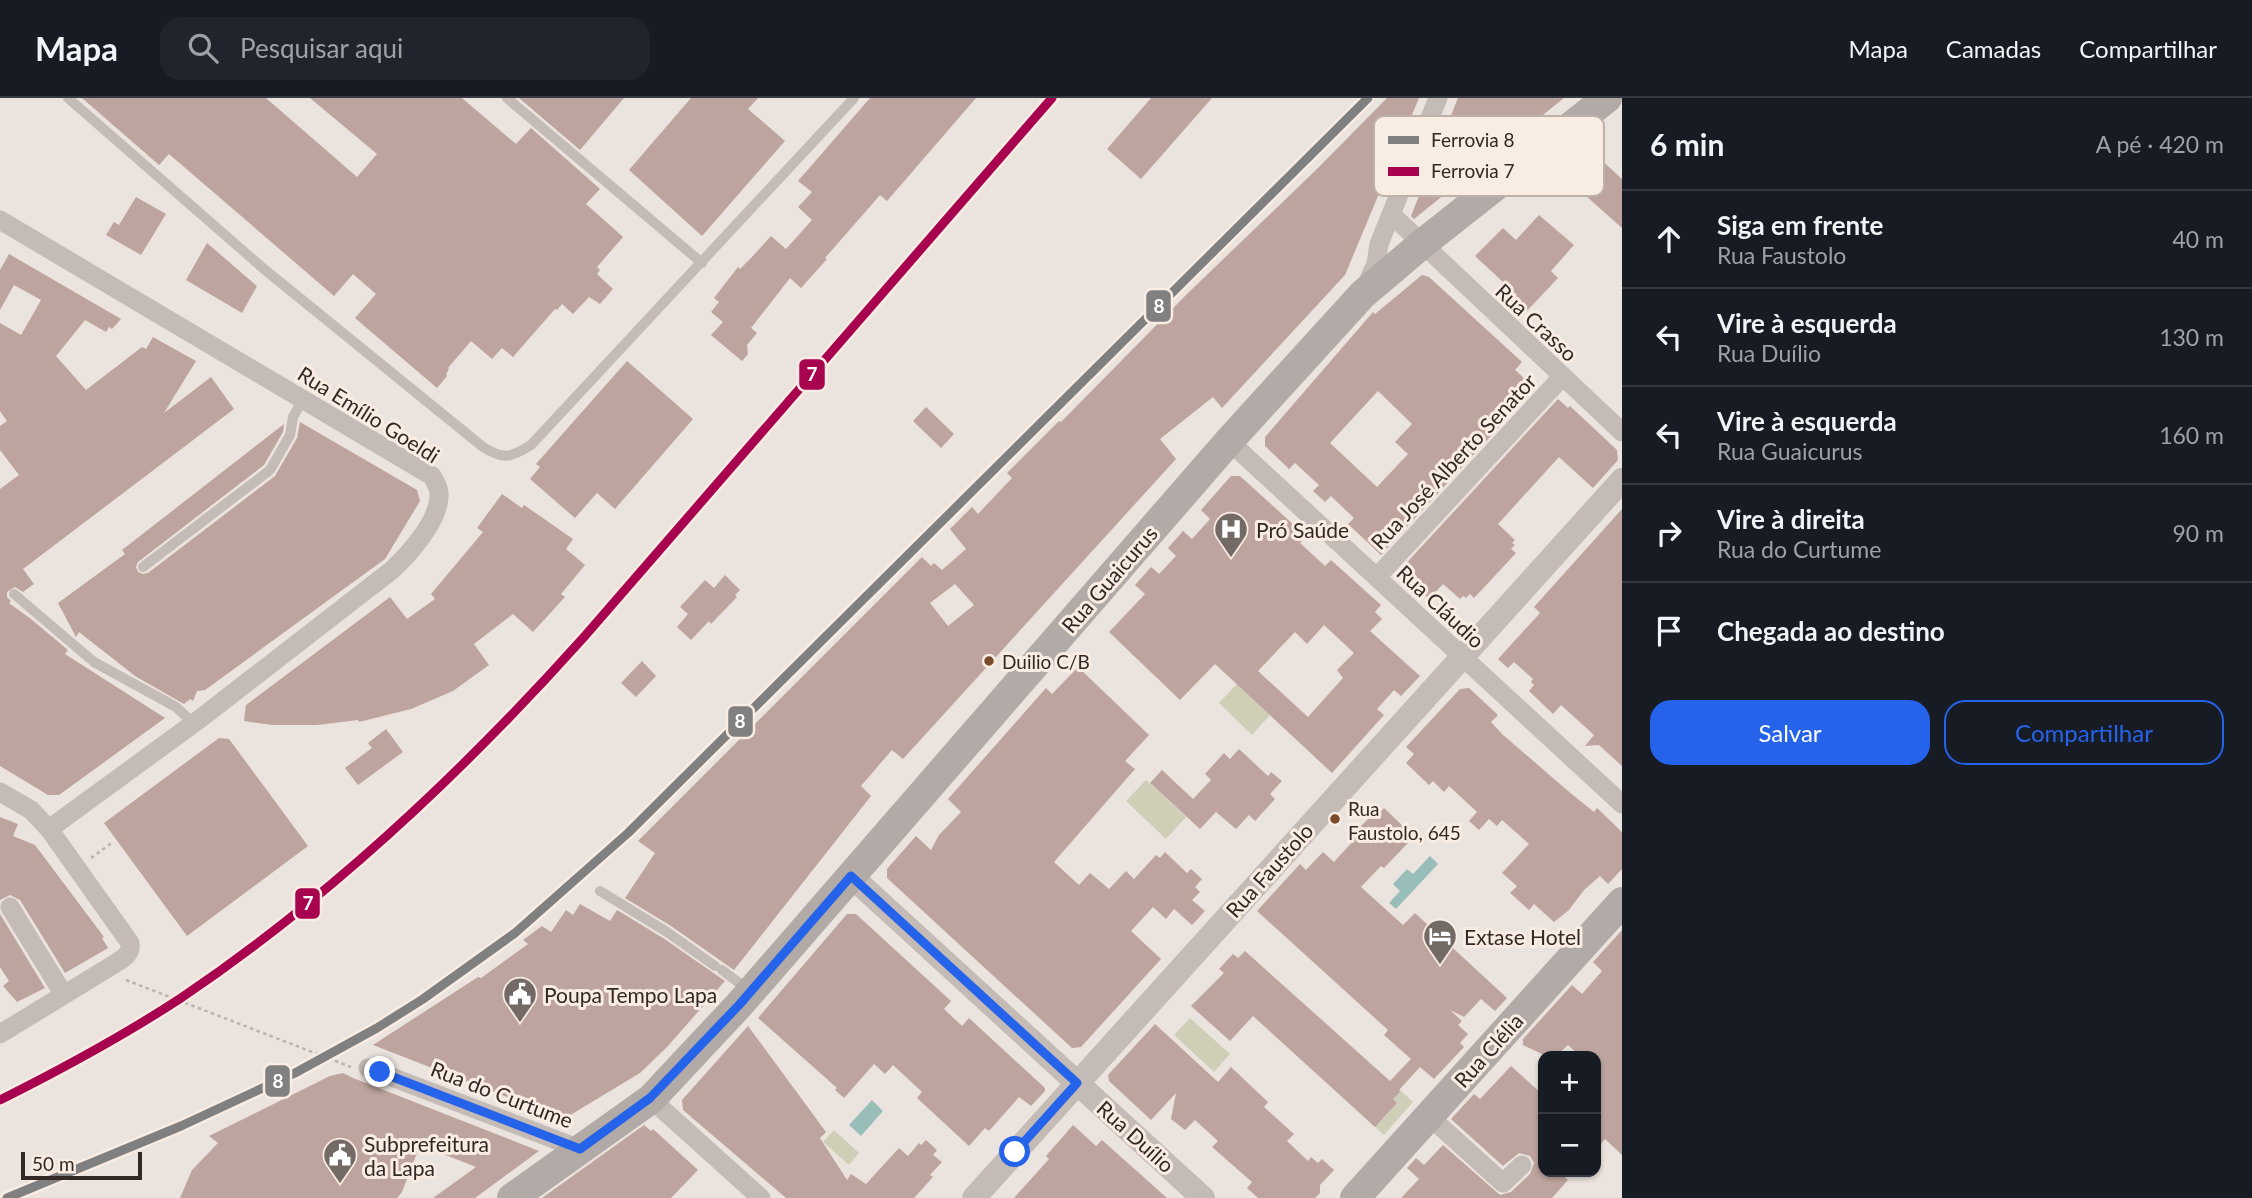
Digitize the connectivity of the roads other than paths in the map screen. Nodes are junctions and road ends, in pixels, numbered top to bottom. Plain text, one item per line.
1 (68, 98) edge
2 (507, 98) edge
3 (854, 98) edge
4 (1438, 98) edge
5 (1607, 98) edge
6 (1431, 116) edge
7 (1584, 116) edge
8 (1399, 196) edge
9 (1483, 196) edge
10 (1392, 215) junction
11 (0, 220) edge
12 (1422, 244) junction
13 (702, 262) junction
14 (1363, 294) junction
15 (1562, 377) junction
16 (303, 399) junction
17 (1622, 432) edge
18 (1229, 441) junction
19 (1622, 480) edge
20 (143, 567) dead end
21 (1377, 577) junction
22 (14, 594) dead end
23 (1462, 657) junction
24 (193, 723) junction
25 (0, 792) edge
26 (1622, 804) edge
27 (49, 829) junction
28 (851, 876) junction
29 (600, 891) dead end
30 (1622, 902) edge
31 (10, 907) dead end
32 (751, 992) junction
33 (64, 995) junction
34 (0, 1034) edge
35 (368, 1068) dead end
36 (1077, 1083) junction
37 (650, 1098) junction
38 (1429, 1116) junction
39 (580, 1149) junction
40 (1522, 1164) dead end
41 (512, 1198) edge
42 (761, 1198) edge
43 (974, 1198) edge
44 (1203, 1198) edge
45 (1354, 1198) edge

1 - 13 lane
2 - 13 lane
3 - 13 lane
4 - 6 street
5 - 7 main road, Rua Guaicurus
8 - 10 street
9 - 12 main road, Rua Guaicurus
10 - 12 street, Rua Crasso
10 - 14 street
11 - 16 street, Rua Emílio Goeldi
12 - 14 main road, Rua Guaicurus
12 - 15 street, Rua Crasso
14 - 18 main road, Rua Guaicurus
15 - 17 street, Rua Crasso
15 - 21 street, Rua José Alberto Senator
16 - 20 lane
16 - 24 street, Rua Emílio Goeldi
18 - 21 street, Rua Cláudio
18 - 28 main road, Rua Guaicurus
19 - 23 street, Rua Faustolo
21 - 23 street, Rua Cláudio
22 - 24 lane
23 - 26 street, Rua Cláudio
23 - 36 street, Rua Faustolo
24 - 27 street, Rua Emílio Goeldi
25 - 27 street
27 - 33 street
28 - 32 main road, Rua Guaicurus
28 - 36 street, Rua Duílio
29 - 32 lane
30 - 38 main road, Rua Clélia
31 - 33 street
32 - 37 main road, Rua Guaicurus
33 - 34 street
35 - 39 street, Rua do Curtume
36 - 43 street, Rua Faustolo
36 - 44 street, Rua Duílio
37 - 39 main road, Rua Guaicurus
37 - 42 street
38 - 40 street
38 - 45 main road, Rua Clélia
39 - 41 main road, Rua Guaicurus

